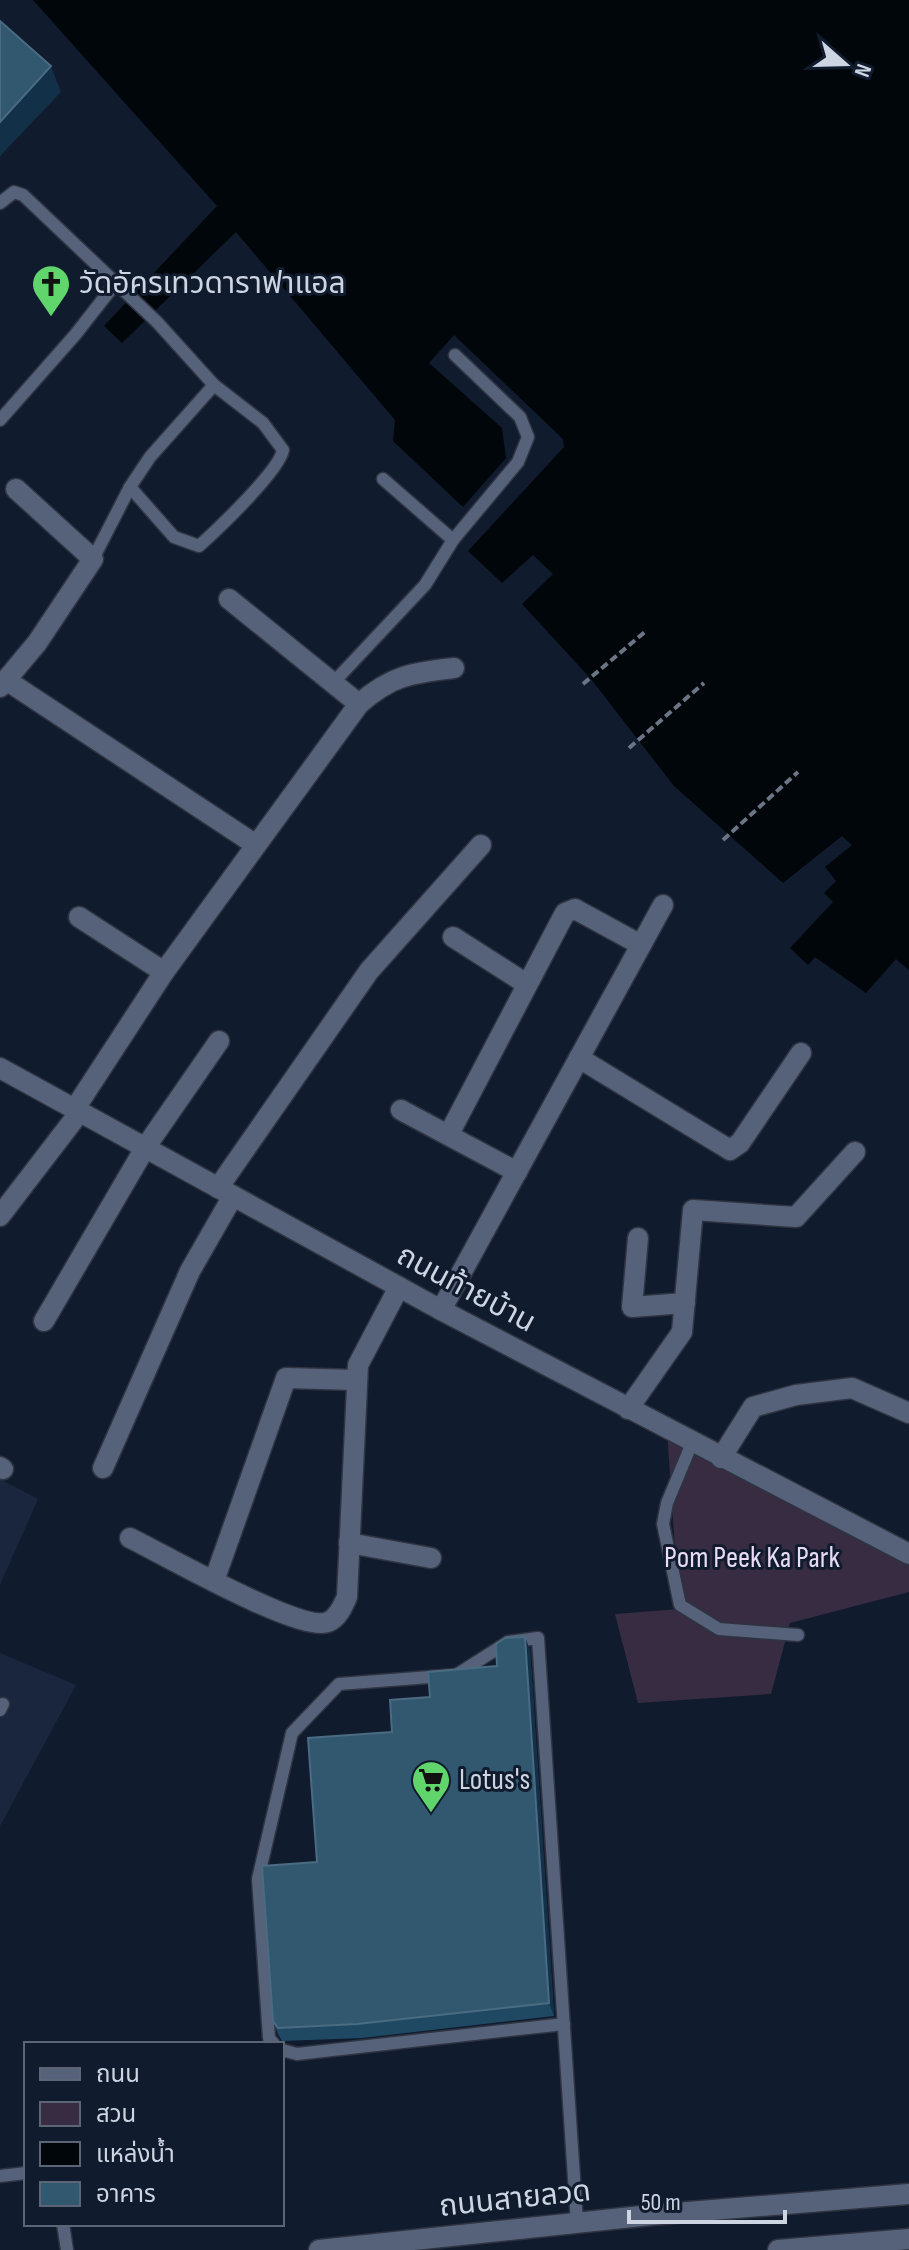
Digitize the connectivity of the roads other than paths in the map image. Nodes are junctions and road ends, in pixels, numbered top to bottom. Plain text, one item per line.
1 (0, 203) edge
2 (119, 287) junction
3 (455, 355) dead end
4 (214, 385) junction
5 (0, 420) edge
6 (383, 479) dead end
7 (130, 487) junction
8 (16, 489) dead end
9 (453, 540) junction
10 (93, 559) junction
11 (229, 599) dead end
12 (454, 668) dead end
13 (3, 683) edge
14 (333, 683) junction
15 (359, 704) junction
16 (256, 845) junction
17 (481, 845) dead end
18 (663, 905) dead end
19 (79, 917) dead end
20 (453, 937) dead end
21 (641, 945) junction
22 (164, 972) junction
23 (525, 983) junction
24 (219, 1041) dead end
25 (801, 1053) dead end
26 (579, 1058) junction
27 (0, 1068) edge
28 (401, 1110) dead end
29 (77, 1111) junction
30 (449, 1134) junction
31 (145, 1148) junction
32 (855, 1152) dead end
33 (517, 1172) junction
34 (225, 1192) junction
35 (0, 1216) edge
36 (638, 1238) dead end
37 (399, 1287) junction
38 (685, 1303) junction
39 (441, 1310) junction
40 (44, 1321) dead end
41 (356, 1380) junction
42 (628, 1409) junction
43 (909, 1413) edge
44 (692, 1443) junction
45 (721, 1458) junction
46 (103, 1468) dead end
47 (130, 1538) dead end
48 (349, 1543) junction
49 (909, 1554) edge
50 (431, 1558) dead end
51 (214, 1581) junction
52 (798, 1635) dead end
53 (564, 2024) junction
54 (272, 2042) edge
55 (284, 2051) edge
56 (24, 2173) edge
57 (0, 2176) edge
58 (909, 2194) edge
59 (577, 2223) junction
60 (63, 2226) edge
61 (900, 2243) edge
62 (67, 2250) edge
63 (319, 2250) edge
64 (778, 2250) edge

1 - 2 lane
2 - 4 lane
2 - 5 lane
3 - 9 lane
4 - 7 lane
4 - 7 lane
6 - 9 lane
7 - 10 lane
8 - 10 street
9 - 14 lane
10 - 13 street
11 - 14 street
12 - 15 street
13 - 16 street
14 - 15 street
15 - 16 street
16 - 22 street
17 - 34 street
18 - 21 street
19 - 22 street
20 - 23 street
21 - 23 street
21 - 26 street
22 - 29 street
23 - 30 street
24 - 31 street
25 - 26 street
26 - 33 street
27 - 29 street, ถนนท้ายบ้าน
28 - 30 street
29 - 31 street, ถนนท้ายบ้าน
29 - 35 street
30 - 33 street
31 - 34 street, ถนนท้ายบ้าน
31 - 40 street
32 - 38 street
33 - 39 street
34 - 37 street, ถนนท้ายบ้าน
34 - 46 street
36 - 38 street
37 - 39 street, ถนนท้ายบ้าน
37 - 41 street
38 - 42 street
39 - 42 street, ถนนท้ายบ้าน
41 - 48 street
41 - 51 street
42 - 44 street, ถนนท้ายบ้าน
43 - 45 street
44 - 45 street, ถนนท้ายบ้าน
44 - 52 lane
45 - 49 street, ถนนท้ายบ้าน
47 - 51 street
48 - 50 street
48 - 51 street
53 - 54 lane
53 - 55 lane
53 - 59 lane
56 - 57 lane
58 - 59 street, ถนนสายลวด
59 - 63 street, ถนนสายลวด
60 - 62 lane
61 - 64 street

